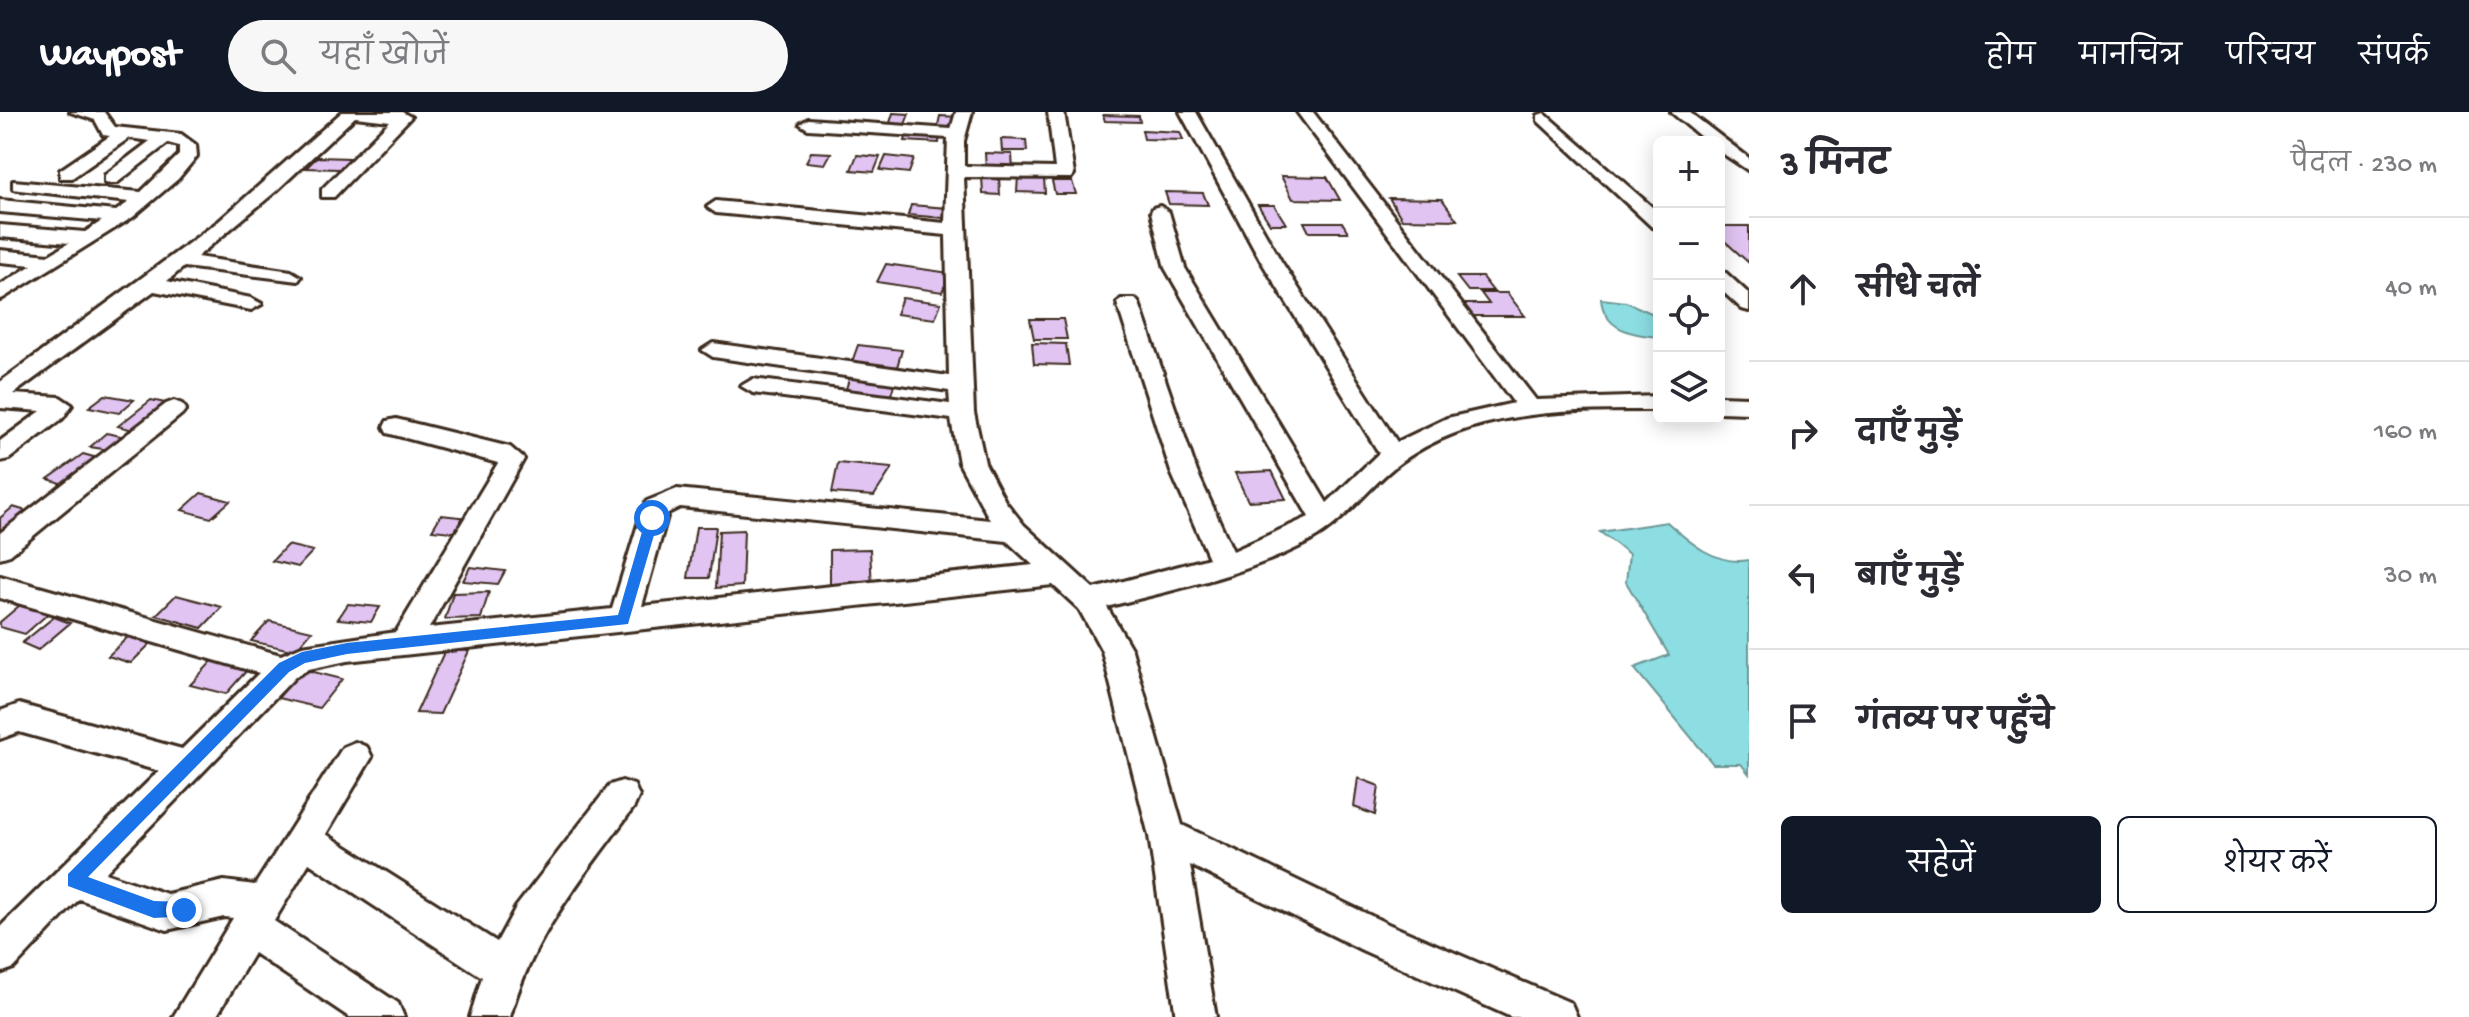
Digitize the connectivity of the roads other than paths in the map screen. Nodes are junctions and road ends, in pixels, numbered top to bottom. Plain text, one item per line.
1 (78, 112) edge
2 (351, 112) edge
3 (876, 112) edge
4 (1056, 112) edge
5 (1188, 112) edge
6 (1305, 112) edge
7 (1679, 112) edge
8 (954, 118) edge
9 (1544, 118) dead end
10 (808, 124) dead end
11 (124, 134) junction
12 (1710, 136) edge
13 (165, 137) junction
14 (1725, 147) edge
15 (1749, 166) edge
16 (954, 171) junction
17 (66, 174) dead end
18 (111, 179) dead end
19 (19, 185) dead end
20 (328, 193) dead end
21 (145, 198) junction
22 (0, 206) edge
23 (716, 207) dead end
24 (1160, 212) dead end
25 (116, 217) junction
26 (1653, 218) edge
27 (955, 230) junction
28 (0, 231) edge
29 (85, 238) junction
30 (0, 256) edge
31 (50, 261) junction
32 (181, 261) junction
33 (291, 277) dead end
34 (1722, 280) edge
35 (151, 284) junction
36 (3, 289) edge
37 (1128, 303) dead end
38 (251, 304) dead end
39 (1749, 305) edge
40 (713, 350) dead end
41 (753, 386) dead end
42 (0, 393) edge
43 (962, 399) junction
44 (0, 401) edge
45 (1653, 403) edge
46 (1725, 404) edge
47 (1749, 405) edge
48 (1530, 408) junction
49 (174, 409) dead end
50 (396, 427) dead end
51 (0, 453) edge
52 (1393, 455) junction
53 (1324, 520) junction
54 (1014, 532) junction
55 (0, 548) edge
56 (1225, 563) junction
57 (1062, 573) junction
58 (0, 587) edge
59 (1089, 601) junction
60 (623, 620) junction
61 (406, 642) junction
62 (284, 668) junction
63 (0, 725) edge
64 (355, 757) dead end
65 (187, 765) junction
66 (622, 796) dead end
67 (1167, 836) junction
68 (304, 840) junction
69 (74, 880) junction
70 (256, 916) junction
71 (6, 940) edge
72 (504, 969) junction
73 (1548, 1015) edge
74 (193, 1017) edge
75 (384, 1017) edge
76 (490, 1017) edge
77 (1196, 1017) edge

1 - 11 street
2 - 20 street
2 - 32 street
3 - 8 street
4 - 16 street
5 - 52 street
6 - 48 street
7 - 12 street
8 - 10 street
8 - 16 street
9 - 26 street
11 - 13 street
11 - 17 street
13 - 18 street
13 - 21 street
14 - 15 street
16 - 27 street
19 - 21 street
21 - 25 street
22 - 25 street
23 - 27 street
24 - 53 street
25 - 29 street
27 - 43 street
28 - 29 street
29 - 31 street
30 - 31 street
31 - 36 street
32 - 33 street
32 - 35 street
34 - 39 street
35 - 38 street
35 - 42 street
37 - 56 street
40 - 43 street
41 - 43 street
43 - 54 street
44 - 51 street
45 - 48 street
46 - 47 street
48 - 52 street
49 - 55 street
50 - 61 street
52 - 53 street
53 - 56 street
54 - 57 street
54 - 60 street
56 - 59 street
57 - 59 street
57 - 60 street
58 - 62 street
59 - 67 street
60 - 61 street
61 - 62 street
62 - 65 street
63 - 65 street
64 - 68 street
65 - 69 street
66 - 72 street
67 - 73 street
67 - 77 street
68 - 70 street
68 - 72 street
69 - 70 street
69 - 71 street
70 - 74 street
70 - 75 street
72 - 76 street

